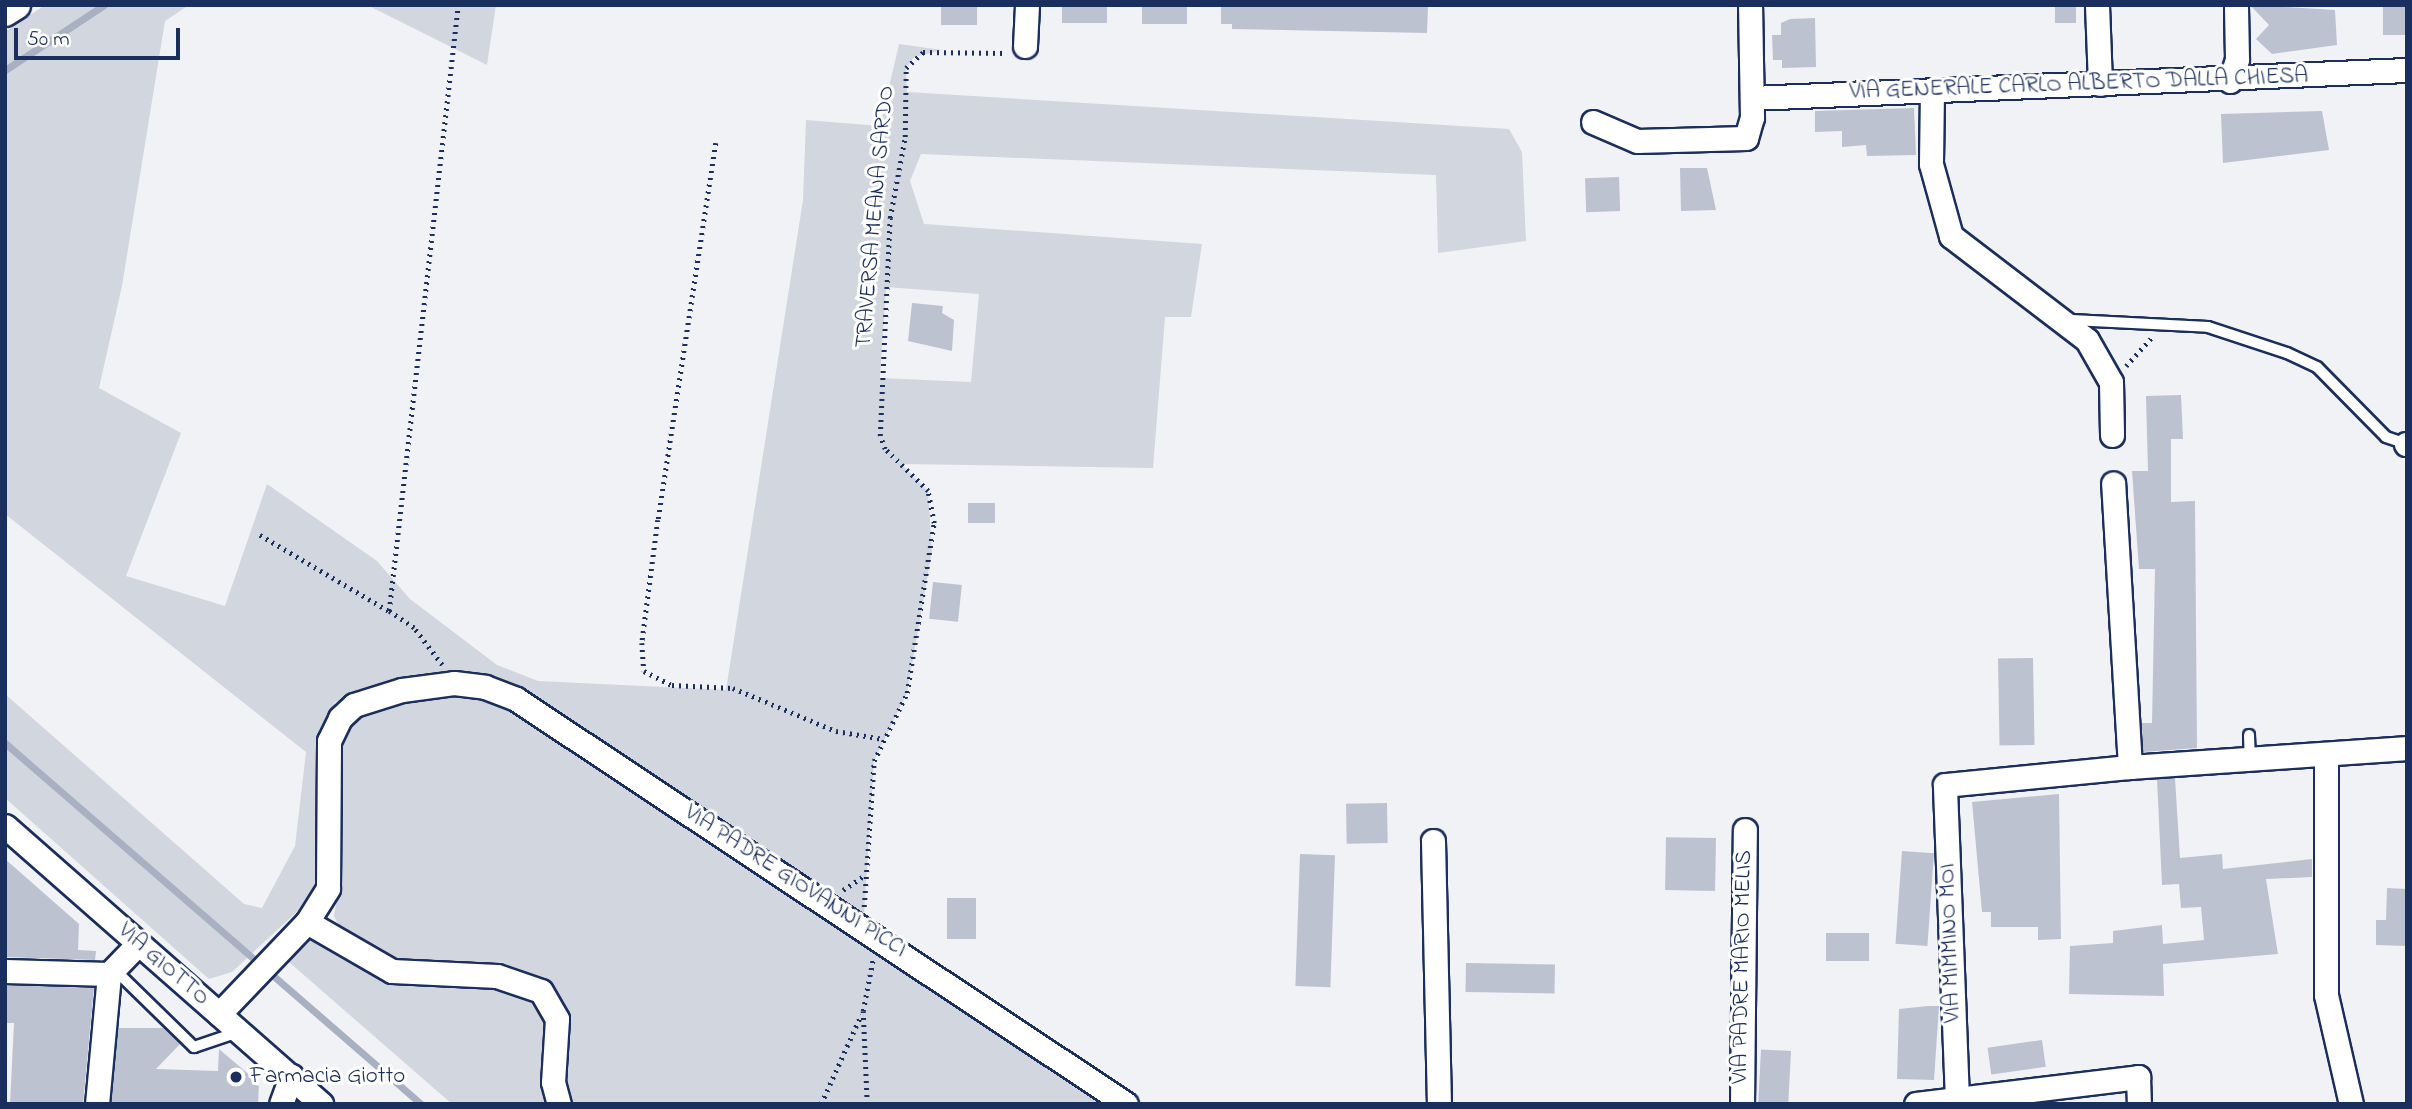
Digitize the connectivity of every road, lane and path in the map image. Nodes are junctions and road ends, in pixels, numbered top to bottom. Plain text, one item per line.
1 (16, 5) edge
2 (458, 5) edge
3 (1027, 5) edge
4 (1750, 5) edge
5 (2097, 5) edge
6 (2236, 5) edge
7 (5, 12) edge
8 (1025, 46) joint
9 (2407, 71) edge
10 (2230, 81) junction
11 (2100, 85) junction
12 (1932, 91) junction
13 (1752, 98) junction
14 (1593, 122) dead end
15 (716, 143) dead end
16 (2063, 316) junction
17 (2162, 327) junction
18 (2112, 382) junction
19 (2112, 435) dead end
20 (2407, 444) edge
21 (2113, 484) dead end
22 (260, 535) dead end
23 (389, 611) junction
24 (454, 683) junction
25 (2249, 735) dead end
26 (883, 739) junction
27 (2407, 748) edge
28 (2326, 758) junction
29 (2250, 762) junction
30 (2130, 768) junction
31 (5, 826) edge
32 (1745, 830) dead end
33 (1433, 841) dead end
34 (307, 922) junction
35 (872, 934) junction
36 (138, 944) junction
37 (5, 971) edge
38 (112, 971) junction
39 (863, 1011) junction
40 (219, 1014) junction
41 (239, 1031) junction
42 (290, 1076) junction
43 (1958, 1100) junction
44 (97, 1104) edge
45 (281, 1104) edge
46 (321, 1104) edge
47 (559, 1104) edge
48 (821, 1104) edge
49 (867, 1104) edge
50 (1126, 1104) edge
51 (1439, 1104) edge
52 (1742, 1104) edge
53 (1916, 1104) edge
54 (2139, 1104) edge
55 (2351, 1104) edge

1 - 7 street
2 - 23 path
3 - 8 street
4 - 13 street
5 - 11 street
6 - 10 street
8 - 26 path, TRAVERSA MEANA SARDO
9 - 10 street, VIA GENERALE CARLO ALBERTO DALLA CHIESA
10 - 11 street, VIA GENERALE CARLO ALBERTO DALLA CHIESA
11 - 12 street, VIA GENERALE CARLO ALBERTO DALLA CHIESA
12 - 13 street, VIA GENERALE CARLO ALBERTO DALLA CHIESA
12 - 16 street
13 - 14 street
15 - 26 path
16 - 17 lane
16 - 18 street
17 - 18 path
17 - 20 lane
18 - 19 street
21 - 30 street
22 - 23 path
23 - 24 path
24 - 34 street
24 - 35 street, VIA PADRE GIOVANNI PICCI
25 - 29 lane
26 - 35 path, TRAVERSA MEANA SARDO
27 - 28 street
28 - 29 street
28 - 55 street
29 - 30 street
30 - 43 street, VIA MIMMINO MOI
31 - 36 street, VIA GIOTTO
32 - 52 street, VIA PADRE MARIO MELIS
33 - 51 street
34 - 40 street
34 - 47 street
35 - 39 path, TRAVERSA MEANA SARDO
35 - 50 street, VIA PADRE GIOVANNI PICCI
36 - 38 street
36 - 40 street, VIA GIOTTO
37 - 38 street
38 - 41 lane
38 - 44 street
39 - 48 path
39 - 49 path
40 - 41 street, VIA GIOTTO
41 - 42 street, VIA GIOTTO
42 - 45 street
42 - 46 street, VIA GIOTTO
43 - 53 street
43 - 54 street

